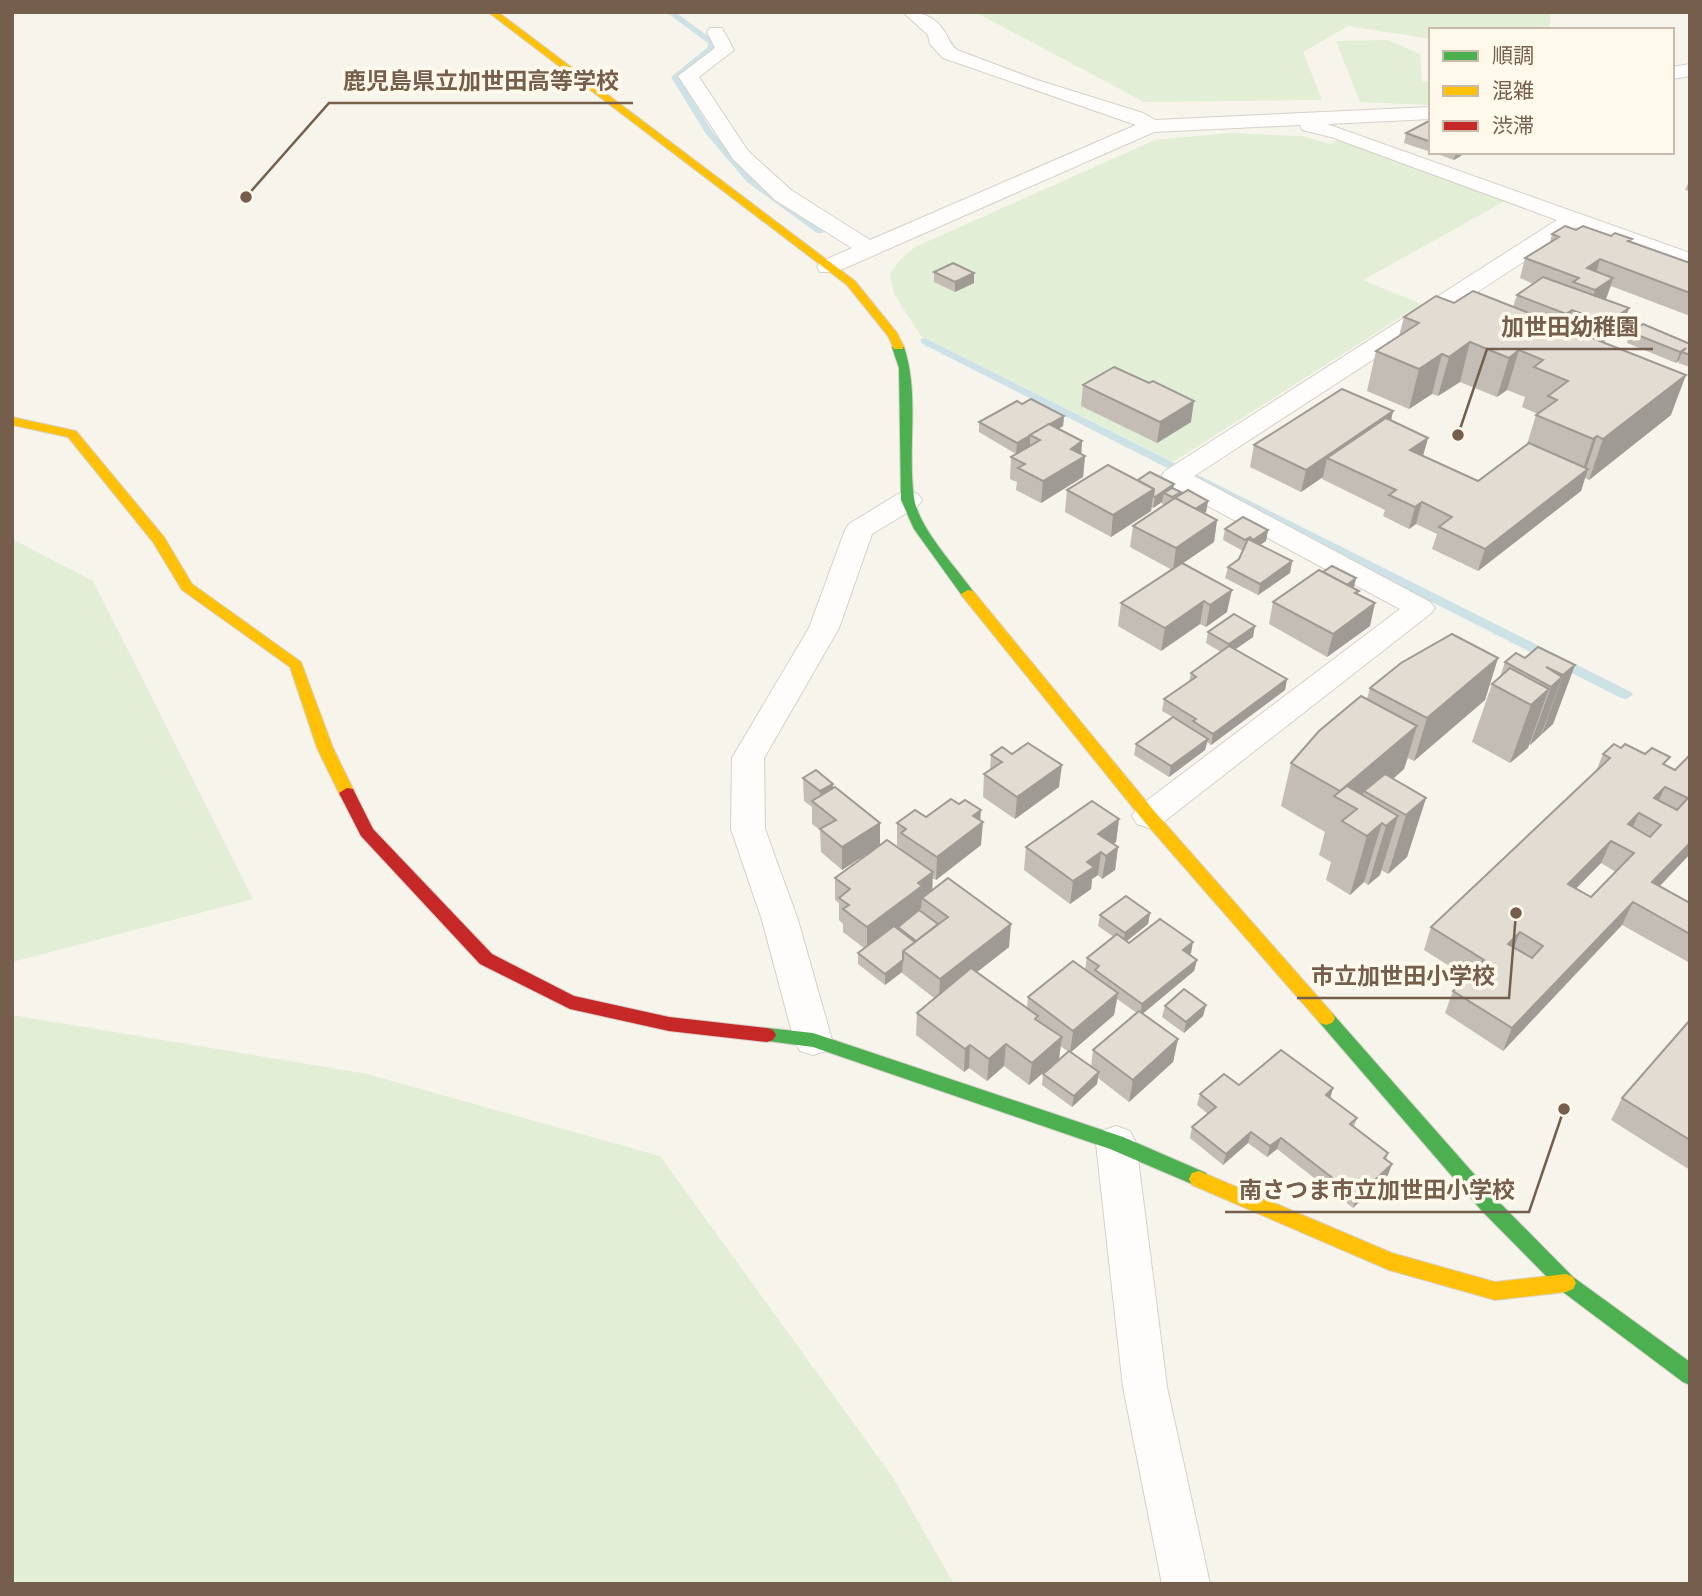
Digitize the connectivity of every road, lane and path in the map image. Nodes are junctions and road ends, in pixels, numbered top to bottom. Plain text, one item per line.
1 (492, 12) edge
2 (912, 12) edge
3 (716, 32) dead end
4 (1429, 113) edge
5 (1289, 121) junction
6 (1151, 127) junction
7 (1574, 219) junction
8 (868, 249) junction
9 (1690, 261) edge
10 (828, 267) junction
11 (12, 421) edge
12 (908, 500) junction
13 (1149, 816) junction
14 (813, 1040) junction
15 (1116, 1143) junction
16 (1566, 1283) junction
17 (1690, 1375) edge
18 (1186, 1584) edge

1 - 10 street
2 - 6 street
3 - 8 street
4 - 5 street
5 - 6 street
5 - 7 street
6 - 8 street
7 - 9 street
7 - 13 street
8 - 10 street
10 - 12 street
11 - 14 street
12 - 13 street
12 - 14 street
13 - 16 street
14 - 15 street
15 - 16 street
15 - 18 street
16 - 17 street

